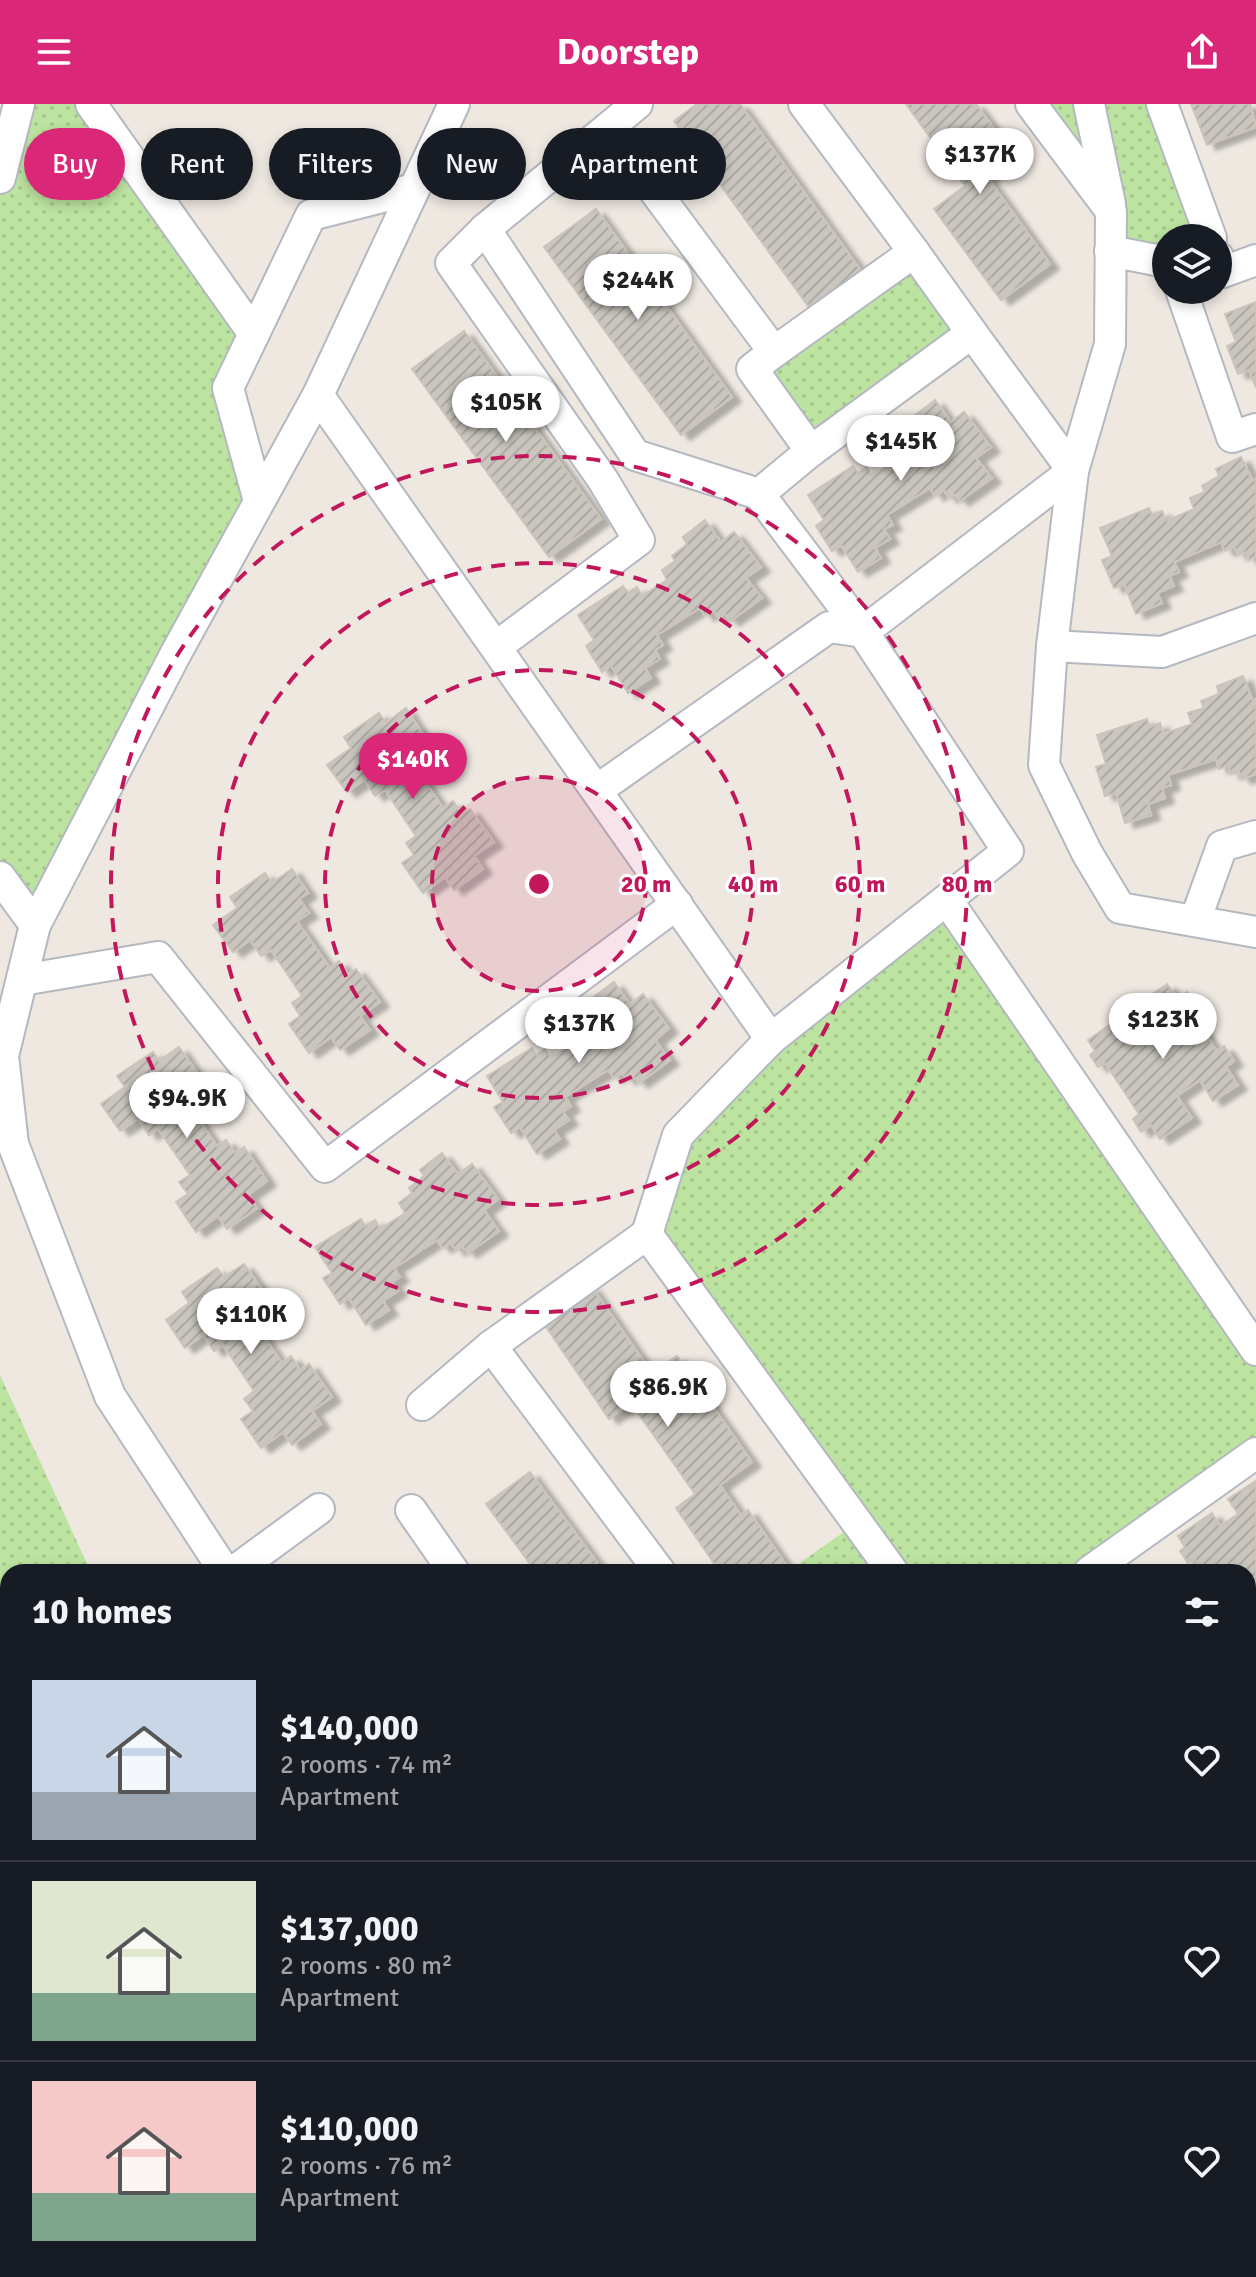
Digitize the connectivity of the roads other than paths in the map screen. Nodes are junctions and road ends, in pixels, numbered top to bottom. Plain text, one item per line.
1 (19, 104) edge
2 (91, 104) edge
3 (454, 104) edge
4 (637, 104) edge
5 (804, 104) edge
6 (1031, 104) edge
7 (1089, 104) edge
8 (1162, 104) edge
9 (608, 128) edge
10 (0, 178) edge
11 (542, 182) edge
12 (414, 189) junction
13 (661, 200) edge
14 (1111, 211) junction
15 (1206, 224) edge
16 (485, 229) junction
17 (1110, 251) junction
18 (914, 252) junction
19 (1152, 259) edge
20 (1256, 260) edge
21 (1232, 266) edge
22 (1186, 304) edge
23 (972, 333) junction
24 (254, 334) junction
25 (774, 352) junction
26 (318, 395) junction
27 (1256, 429) edge
28 (811, 451) junction
29 (1073, 471) junction
30 (759, 494) junction
31 (259, 501) junction
32 (1256, 618) edge
33 (863, 632) junction
34 (1052, 646) junction
35 (496, 647) junction
36 (597, 790) junction
37 (1256, 836) edge
38 (0, 877) edge
39 (947, 900) junction
40 (677, 904) junction
41 (1195, 921) junction
42 (35, 925) junction
43 (1256, 932) edge
44 (22, 980) junction
45 (771, 1039) junction
46 (647, 1234) junction
47 (491, 1346) junction
48 (1256, 1350) edge
49 (422, 1405) dead end
50 (1256, 1453) edge
51 (319, 1509) dead end
52 (411, 1510) dead end
53 (220, 1564) edge
54 (244, 1564) edge
55 (448, 1564) edge
56 (654, 1564) edge
57 (887, 1564) edge
58 (1100, 1564) edge

1 - 10 street
2 - 24 street
3 - 12 street
4 - 9 street
5 - 18 street
6 - 14 street
7 - 14 street
8 - 15 street
11 - 16 street
12 - 24 street
12 - 26 street
13 - 25 street
14 - 17 street
16 - 30 street
16 - 35 street
17 - 19 street
17 - 29 street
18 - 23 street
18 - 25 street
20 - 21 street
22 - 27 street
23 - 28 street
23 - 29 street
24 - 31 street
25 - 28 street
26 - 31 street
26 - 35 street
28 - 30 street
29 - 33 street
29 - 34 street
30 - 33 street
31 - 42 street
32 - 34 street
33 - 36 street
33 - 39 street
34 - 41 street
35 - 36 street
36 - 40 street
37 - 41 street
38 - 42 street
39 - 45 street
39 - 48 street
40 - 44 street
40 - 45 street
41 - 43 street
42 - 44 street
44 - 53 street
45 - 46 street
46 - 47 street
46 - 57 street
47 - 49 street
47 - 56 street
50 - 58 street
51 - 54 street
52 - 55 street

